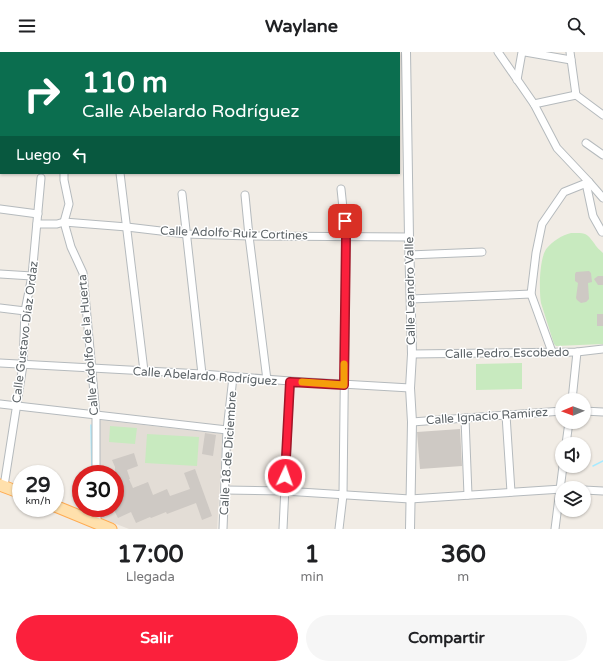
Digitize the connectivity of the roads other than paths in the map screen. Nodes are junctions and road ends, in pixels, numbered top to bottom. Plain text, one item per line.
1 (406, 52) edge
2 (498, 52) edge
3 (523, 52) edge
4 (571, 56) edge
5 (517, 80) junction
6 (576, 95) junction
7 (534, 104) junction
8 (603, 115) edge
9 (586, 143) dead end
10 (603, 155) edge
11 (64, 174) edge
12 (120, 174) edge
13 (41, 178) dead end
14 (588, 182) junction
15 (341, 189) dead end
16 (182, 194) dead end
17 (245, 195) dead end
18 (603, 198) edge
19 (0, 209) edge
20 (38, 214) junction
21 (64, 222) junction
22 (37, 224) junction
23 (603, 224) edge
24 (127, 227) junction
25 (602, 233) edge
26 (186, 234) junction
27 (249, 236) junction
28 (346, 237) junction
29 (409, 237) junction
30 (482, 252) dead end
31 (409, 255) junction
32 (0, 274) edge
33 (32, 276) junction
34 (531, 294) junction
35 (411, 299) junction
36 (0, 308) edge
37 (25, 311) junction
38 (603, 349) edge
39 (552, 352) junction
40 (578, 352) junction
41 (412, 354) junction
42 (0, 363) edge
43 (23, 365) junction
44 (91, 368) junction
45 (144, 371) junction
46 (202, 374) junction
47 (233, 378) junction
48 (267, 380) junction
49 (290, 382) junction
50 (344, 385) junction
51 (410, 388) junction
52 (573, 393) edge
53 (0, 404) edge
54 (16, 406) junction
55 (591, 411) edge
56 (555, 412) edge
57 (603, 412) edge
58 (96, 415) junction
59 (506, 415) junction
60 (465, 418) junction
61 (412, 422) junction
62 (227, 430) junction
63 (96, 465) edge
64 (2, 485) edge
65 (12, 489) edge
66 (555, 489) edge
67 (225, 490) junction
68 (591, 490) edge
69 (284, 491) junction
70 (603, 491) edge
71 (511, 492) junction
72 (468, 495) junction
73 (343, 496) junction
74 (410, 500) junction
75 (64, 510) edge
76 (97, 517) edge
77 (557, 517) edge
78 (97, 523) junction
79 (111, 529) edge
80 (223, 529) edge
81 (283, 529) edge
82 (339, 529) edge
83 (410, 529) edge
84 (555, 529) edge

1 - 29 street, Calle Leandro Valle
2 - 5 street
3 - 4 street
3 - 5 street
4 - 6 street
5 - 7 street
6 - 7 street
6 - 8 street
7 - 14 street
9 - 10 street
11 - 21 street, Calle Adolfo de la Huerta
12 - 24 street
13 - 20 street, Calle Gustavo Díaz Ordaz
14 - 18 street
14 - 25 street
14 - 34 street
15 - 28 street
16 - 26 street
17 - 27 street
19 - 20 street
20 - 22 street, Calle Gustavo Díaz Ordaz
21 - 22 street, Calle Adolfo Ruiz Cortines
21 - 24 street, Calle Adolfo Ruiz Cortines
21 - 44 street, Calle Adolfo de la Huerta
22 - 33 street, Calle Gustavo Díaz Ordaz
23 - 25 street
24 - 26 street, Calle Adolfo Ruiz Cortines
24 - 45 street
26 - 27 street, Calle Adolfo Ruiz Cortines
26 - 46 street
27 - 28 street, Calle Adolfo Ruiz Cortines
27 - 48 street
28 - 29 street, Calle Adolfo Ruiz Cortines
28 - 50 street
29 - 31 street, Calle Leandro Valle
30 - 31 street
31 - 35 street, Calle Leandro Valle
32 - 33 street
33 - 37 street, Calle Gustavo Díaz Ordaz
34 - 35 street
34 - 39 street
35 - 41 street, Calle Leandro Valle
36 - 37 street
37 - 43 street, Calle Gustavo Díaz Ordaz
38 - 40 street, Calle Pedro Escobedo
39 - 40 street, Calle Pedro Escobedo
39 - 41 street, Calle Pedro Escobedo
40 - 52 street
41 - 51 street, Calle Leandro Valle
42 - 43 street, Calle Abelardo Rodríguez
43 - 44 street, Calle Abelardo Rodríguez
43 - 54 street, Calle Gustavo Díaz Ordaz
44 - 45 street, Calle Abelardo Rodríguez
44 - 58 street, Calle Adolfo de la Huerta
45 - 46 street, Calle Abelardo Rodríguez
46 - 47 street, Calle Abelardo Rodríguez
47 - 48 street, Calle Abelardo Rodríguez
47 - 62 street, Calle 18 de Diciembre
48 - 49 street, Calle Abelardo Rodríguez
49 - 50 street, Calle Abelardo Rodríguez
49 - 69 street
50 - 51 street, Calle Abelardo Rodríguez
50 - 73 street
51 - 61 street, Calle Leandro Valle
53 - 54 street
54 - 58 street
54 - 64 street, Calle Gustavo Díaz Ordaz
55 - 57 street
56 - 59 street, Calle Ignacio Ramírez
58 - 62 street
58 - 63 street, Calle Adolfo de la Huerta
59 - 60 street, Calle Ignacio Ramírez
59 - 71 street
60 - 61 street, Calle Ignacio Ramírez
60 - 72 street
61 - 74 street, Calle Leandro Valle
62 - 67 street, Calle 18 de Diciembre
64 - 65 main road
66 - 71 street
67 - 69 street
67 - 80 street, Calle 18 de Diciembre
68 - 70 street
69 - 73 street
69 - 81 street
71 - 72 street
72 - 74 street
73 - 74 street
73 - 82 street
74 - 83 street, Calle Leandro Valle
75 - 78 main road
76 - 78 street
77 - 84 street
78 - 79 main road

